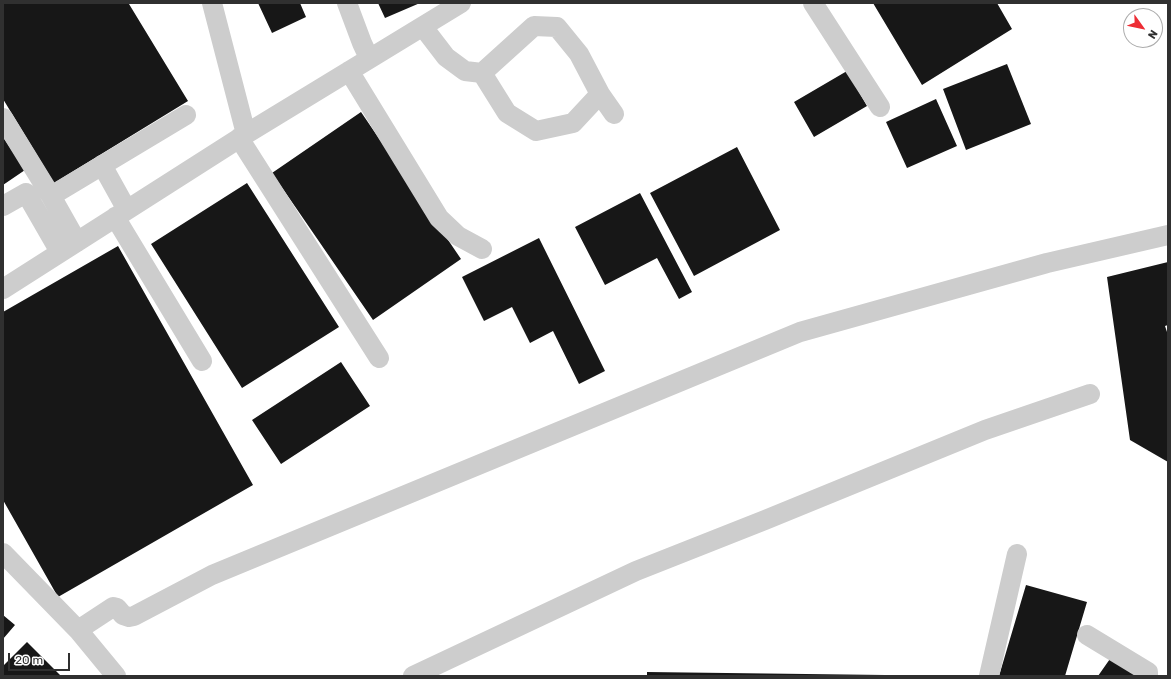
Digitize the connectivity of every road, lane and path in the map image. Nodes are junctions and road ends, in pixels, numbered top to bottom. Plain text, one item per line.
1 (212, 3) edge
2 (347, 3) edge
3 (461, 3) edge
4 (813, 3) edge
5 (423, 27) junction
6 (369, 58) junction
7 (348, 71) junction
8 (482, 73) junction
9 (600, 94) junction
10 (880, 107) dead end
11 (614, 114) dead end
12 (186, 115) dead end
13 (3, 118) edge
14 (242, 136) junction
15 (102, 166) junction
16 (51, 196) junction
17 (3, 206) edge
18 (121, 213) junction
19 (1168, 235) edge
20 (77, 242) junction
21 (482, 249) dead end
22 (60, 252) junction
23 (3, 290) edge
24 (379, 358) dead end
25 (202, 360) dead end
26 (1090, 394) dead end
27 (3, 553) edge
28 (1017, 554) dead end
29 (78, 630) junction
30 (1087, 635) dead end
31 (116, 676) edge
32 (413, 676) edge
33 (989, 676) edge
34 (1148, 676) edge

1 - 14 street
2 - 6 street
3 - 5 street
4 - 10 street
5 - 6 street
5 - 8 street
6 - 7 street
7 - 14 street
7 - 21 street
8 - 9 street
8 - 9 street
9 - 11 street
12 - 15 street
13 - 16 street
14 - 18 street
14 - 24 street
15 - 16 street
15 - 18 street
16 - 20 street
17 - 22 street
18 - 20 street
18 - 25 street
19 - 29 street
20 - 22 street
22 - 23 street
26 - 32 street
27 - 29 street
28 - 33 street
29 - 31 street
30 - 34 street

